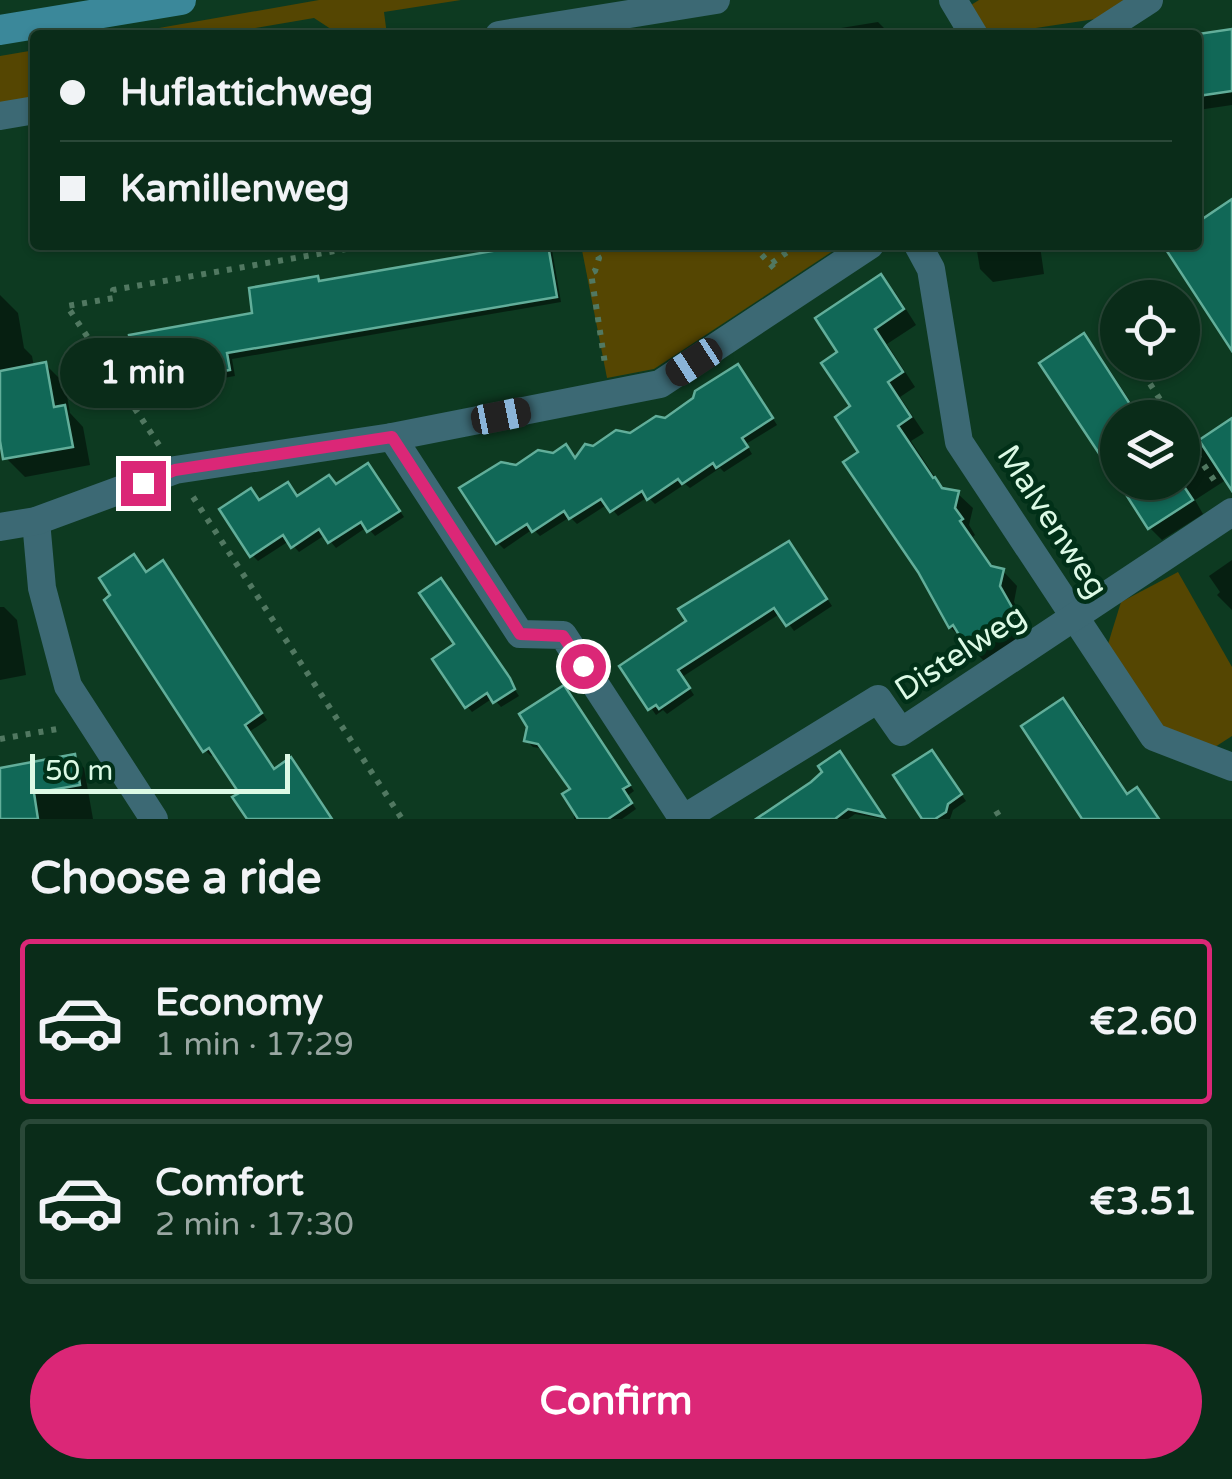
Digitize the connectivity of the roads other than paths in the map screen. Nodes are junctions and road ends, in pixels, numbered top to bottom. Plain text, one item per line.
1 (181, 0) edge
2 (716, 0) edge
3 (953, 0) edge
4 (1149, 0) edge
5 (0, 30) edge
6 (530, 30) edge
7 (971, 30) edge
8 (1103, 30) edge
9 (30, 111) edge
10 (0, 116) edge
11 (862, 250) edge
12 (921, 250) edge
13 (392, 437) junction
14 (1227, 503) edge
15 (36, 521) junction
16 (0, 527) edge
17 (1075, 618) junction
18 (1232, 767) edge
19 (154, 819) edge
20 (683, 819) edge

1 - 5 main road
2 - 6 street
3 - 7 street
4 - 8 street
9 - 10 street
11 - 13 street
12 - 17 street, Malvenweg
13 - 15 street
13 - 20 street
14 - 17 street, Distelweg
15 - 16 street
15 - 19 street
17 - 18 street, Malvenweg
17 - 20 street, Distelweg

